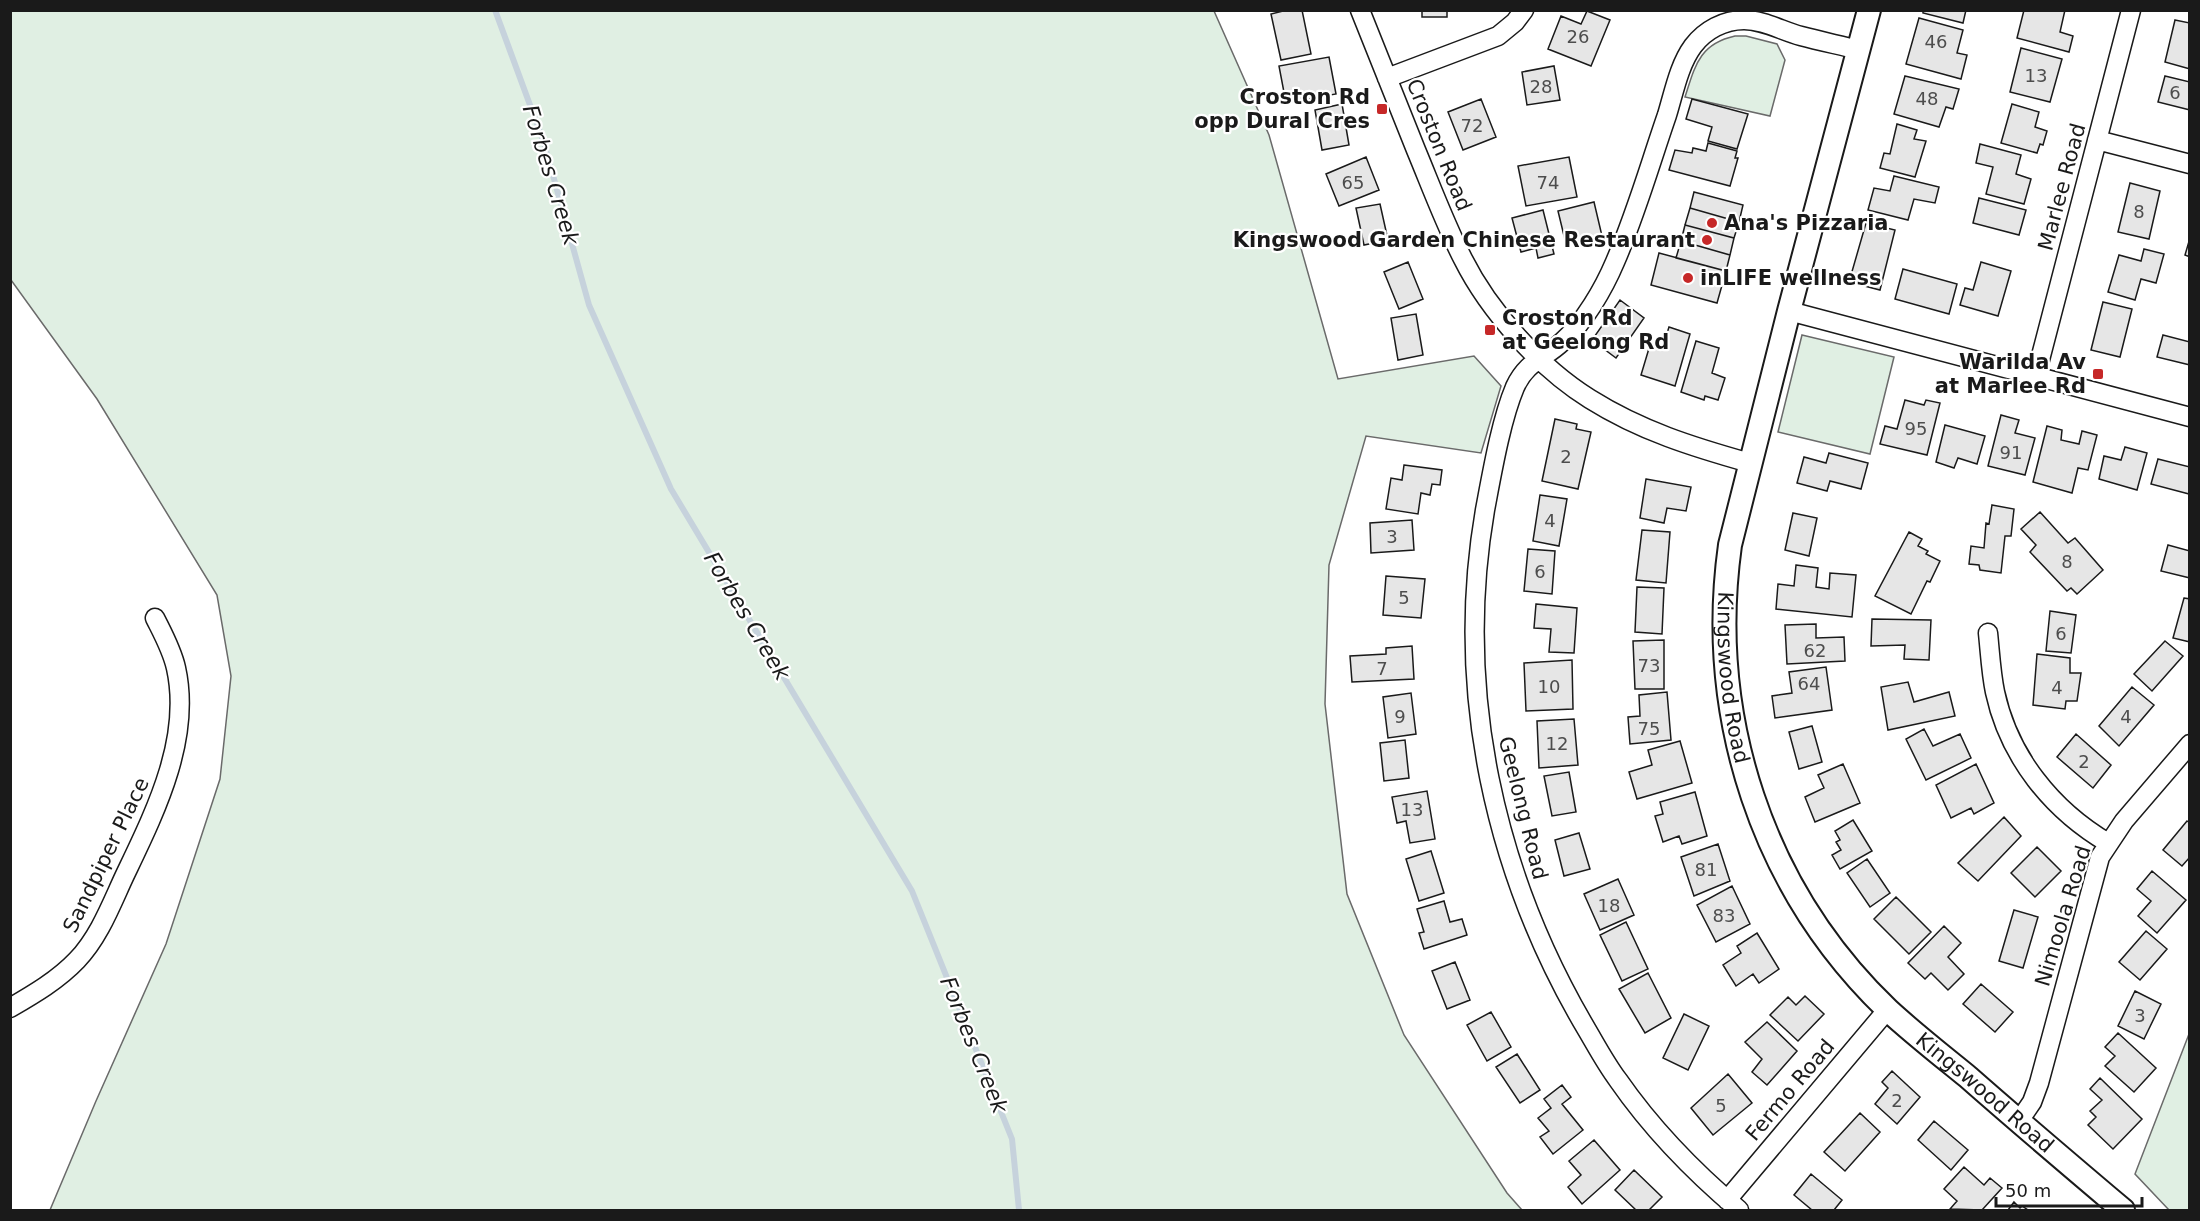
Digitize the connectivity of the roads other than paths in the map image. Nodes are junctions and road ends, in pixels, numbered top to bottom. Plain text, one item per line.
1 (1360, 10) edge
2 (1524, 10) edge
3 (1869, 10) edge
4 (2131, 10) edge
5 (1859, 50) junction
6 (1387, 78) junction
7 (2097, 140) junction
8 (2190, 164) edge
9 (1789, 311) junction
10 (1538, 357) junction
11 (2036, 375) junction
12 (2190, 417) edge
13 (1750, 463) junction
14 (155, 618) dead end
15 (1988, 633) dead end
16 (2190, 744) edge
17 (2108, 843) junction
18 (10, 1008) edge
19 (1888, 1009) junction
20 (2019, 1121) junction
21 (1733, 1205) edge
22 (2123, 1210) edge

1 - 6 street, Croston Road
2 - 6 street
3 - 5 street, Kingswood Road
4 - 7 street, Marlee Road
5 - 9 street, Kingswood Road
5 - 10 street, Geelong Road
6 - 10 street, Croston Road
7 - 8 street
7 - 11 street, Marlee Road
9 - 11 street
9 - 13 street, Kingswood Road
10 - 13 street, Croston Road
10 - 21 street, Geelong Road
11 - 12 street
13 - 19 street, Kingswood Road
14 - 18 street, Sandpiper Place
15 - 17 street
16 - 17 street, Nimoola Road
17 - 20 street, Nimoola Road
19 - 20 street, Kingswood Road
19 - 21 street, Fermo Road
20 - 22 street, Kingswood Road

